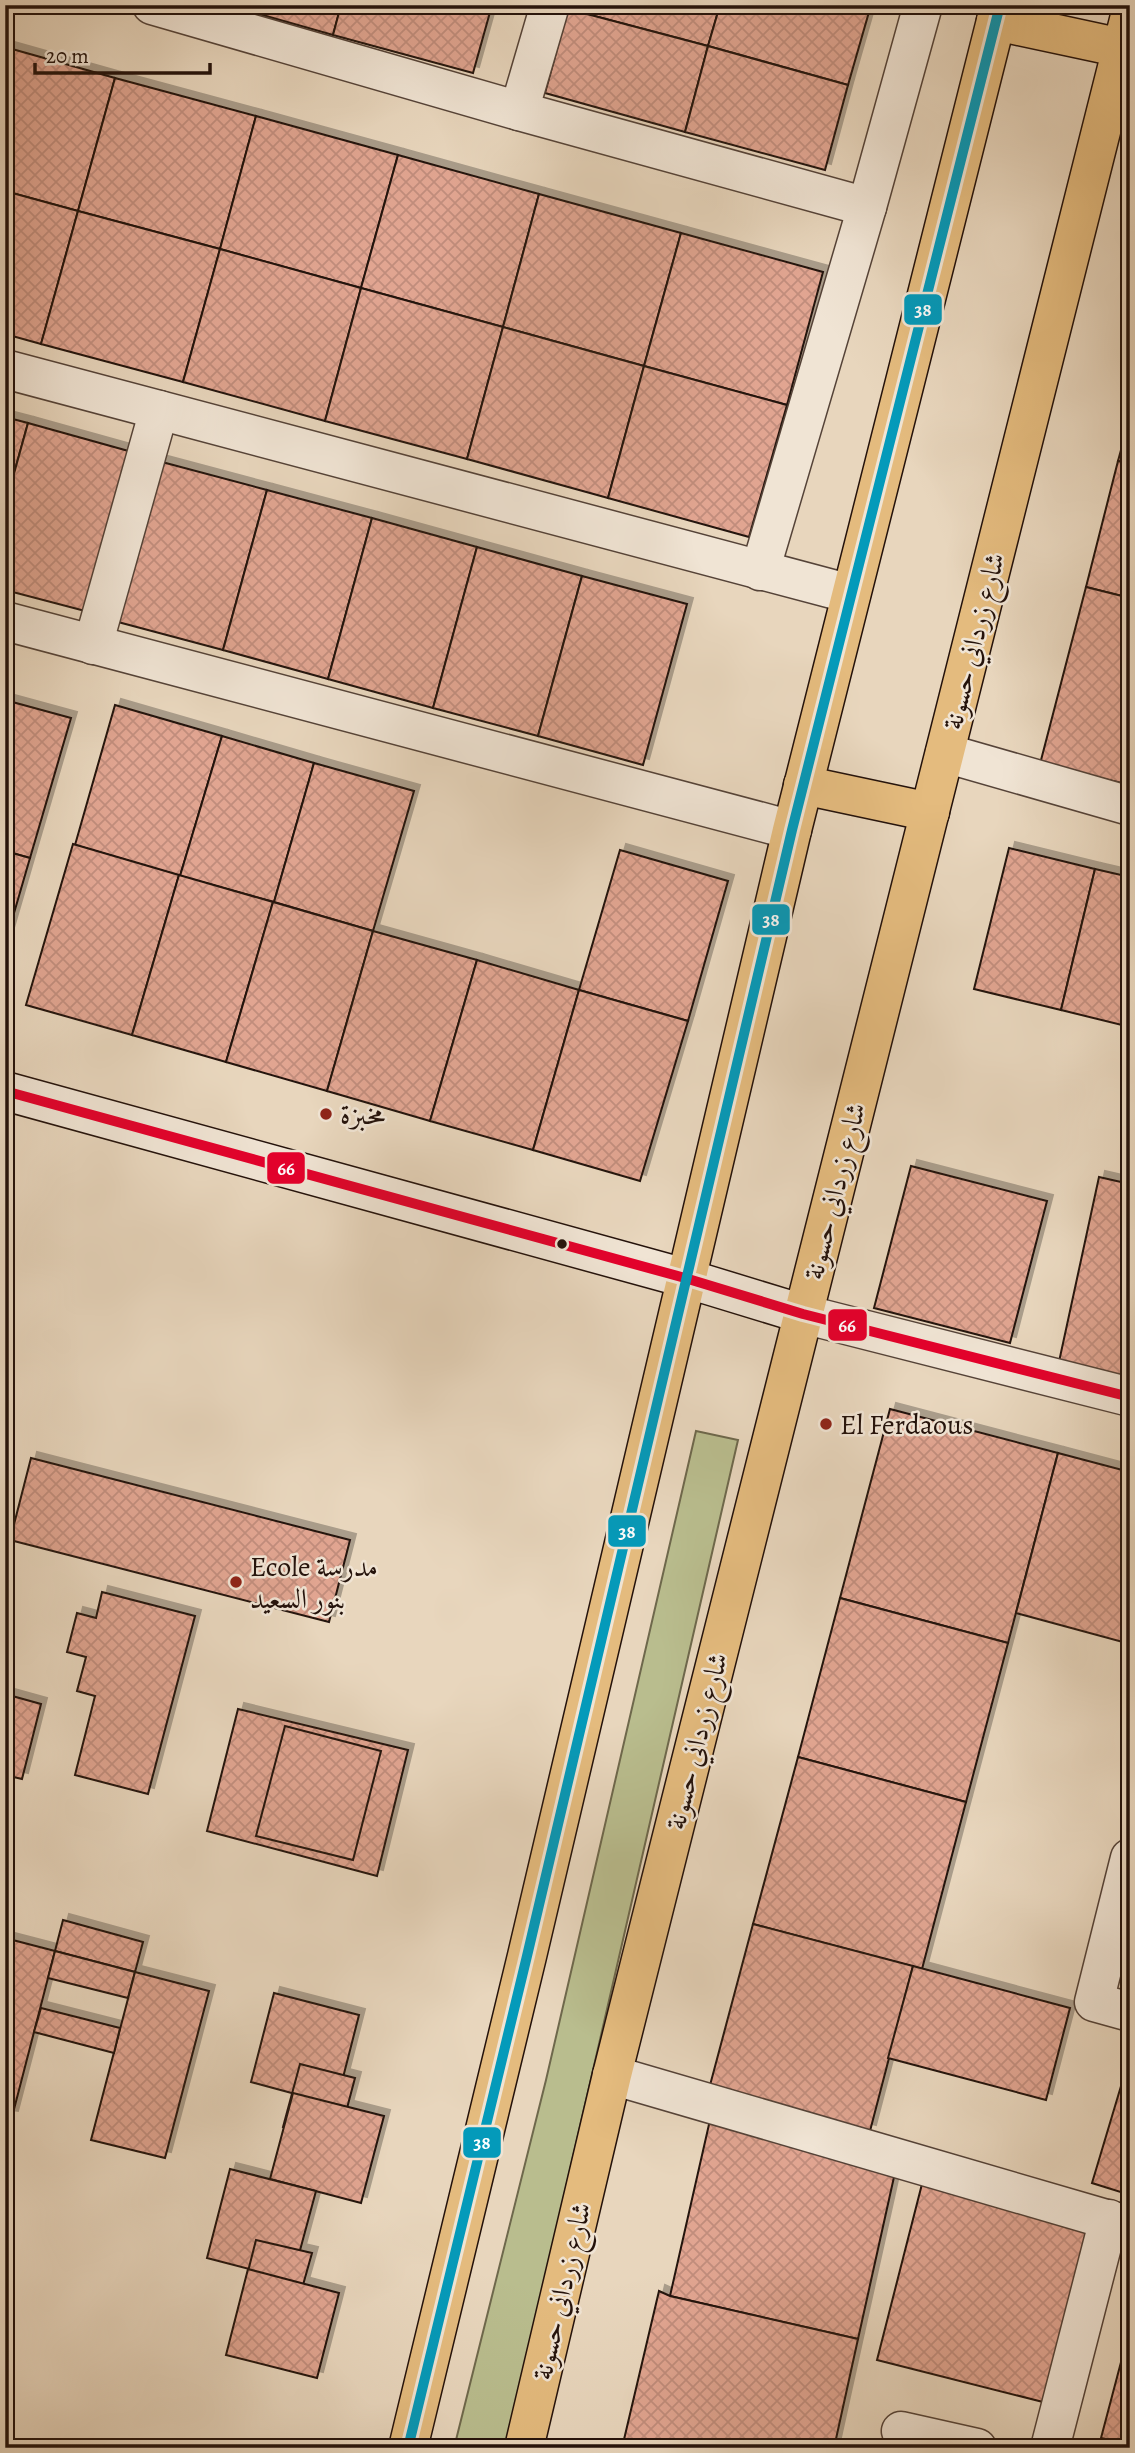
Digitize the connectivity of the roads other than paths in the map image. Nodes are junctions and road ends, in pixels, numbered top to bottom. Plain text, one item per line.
1 (152, 5) edge
2 (550, 5) edge
3 (923, 5) edge
4 (998, 13) edge
5 (1125, 50) edge
6 (519, 111) junction
7 (867, 207) junction
8 (5, 369) edge
9 (159, 410) junction
10 (760, 571) junction
11 (850, 594) junction
12 (5, 621) edge
13 (93, 645) junction
14 (945, 753) junction
15 (803, 785) junction
16 (1130, 806) edge
17 (930, 813) junction
18 (792, 830) junction
19 (5, 1091) edge
20 (685, 1279) junction
21 (803, 1314) junction
22 (1130, 1397) edge
23 (1130, 1858) edge
24 (1130, 2012) edge
25 (612, 2075) junction
26 (1119, 2222) edge
27 (901, 2431) dead end
28 (408, 2448) edge
29 (524, 2448) edge
30 (977, 2448) edge
31 (1050, 2448) edge

1 - 6 street
2 - 6 street
3 - 7 street
4 - 5 main road
4 - 11 main road
5 - 14 main road, شارع زرداني حسونة
6 - 7 street
7 - 10 street
8 - 9 street
9 - 10 street
9 - 13 street
10 - 11 street
11 - 15 main road
12 - 13 street
13 - 18 street
14 - 16 street
14 - 17 main road, شارع زرداني حسونة
15 - 17 main road
15 - 18 main road
17 - 21 main road, شارع زرداني حسونة
18 - 20 main road
19 - 20 street
20 - 21 street
20 - 28 main road
21 - 22 street
21 - 25 main road, شارع زرداني حسونة
23 - 24 street
25 - 26 street
25 - 29 main road, شارع زرداني حسونة
26 - 31 street
27 - 30 street

